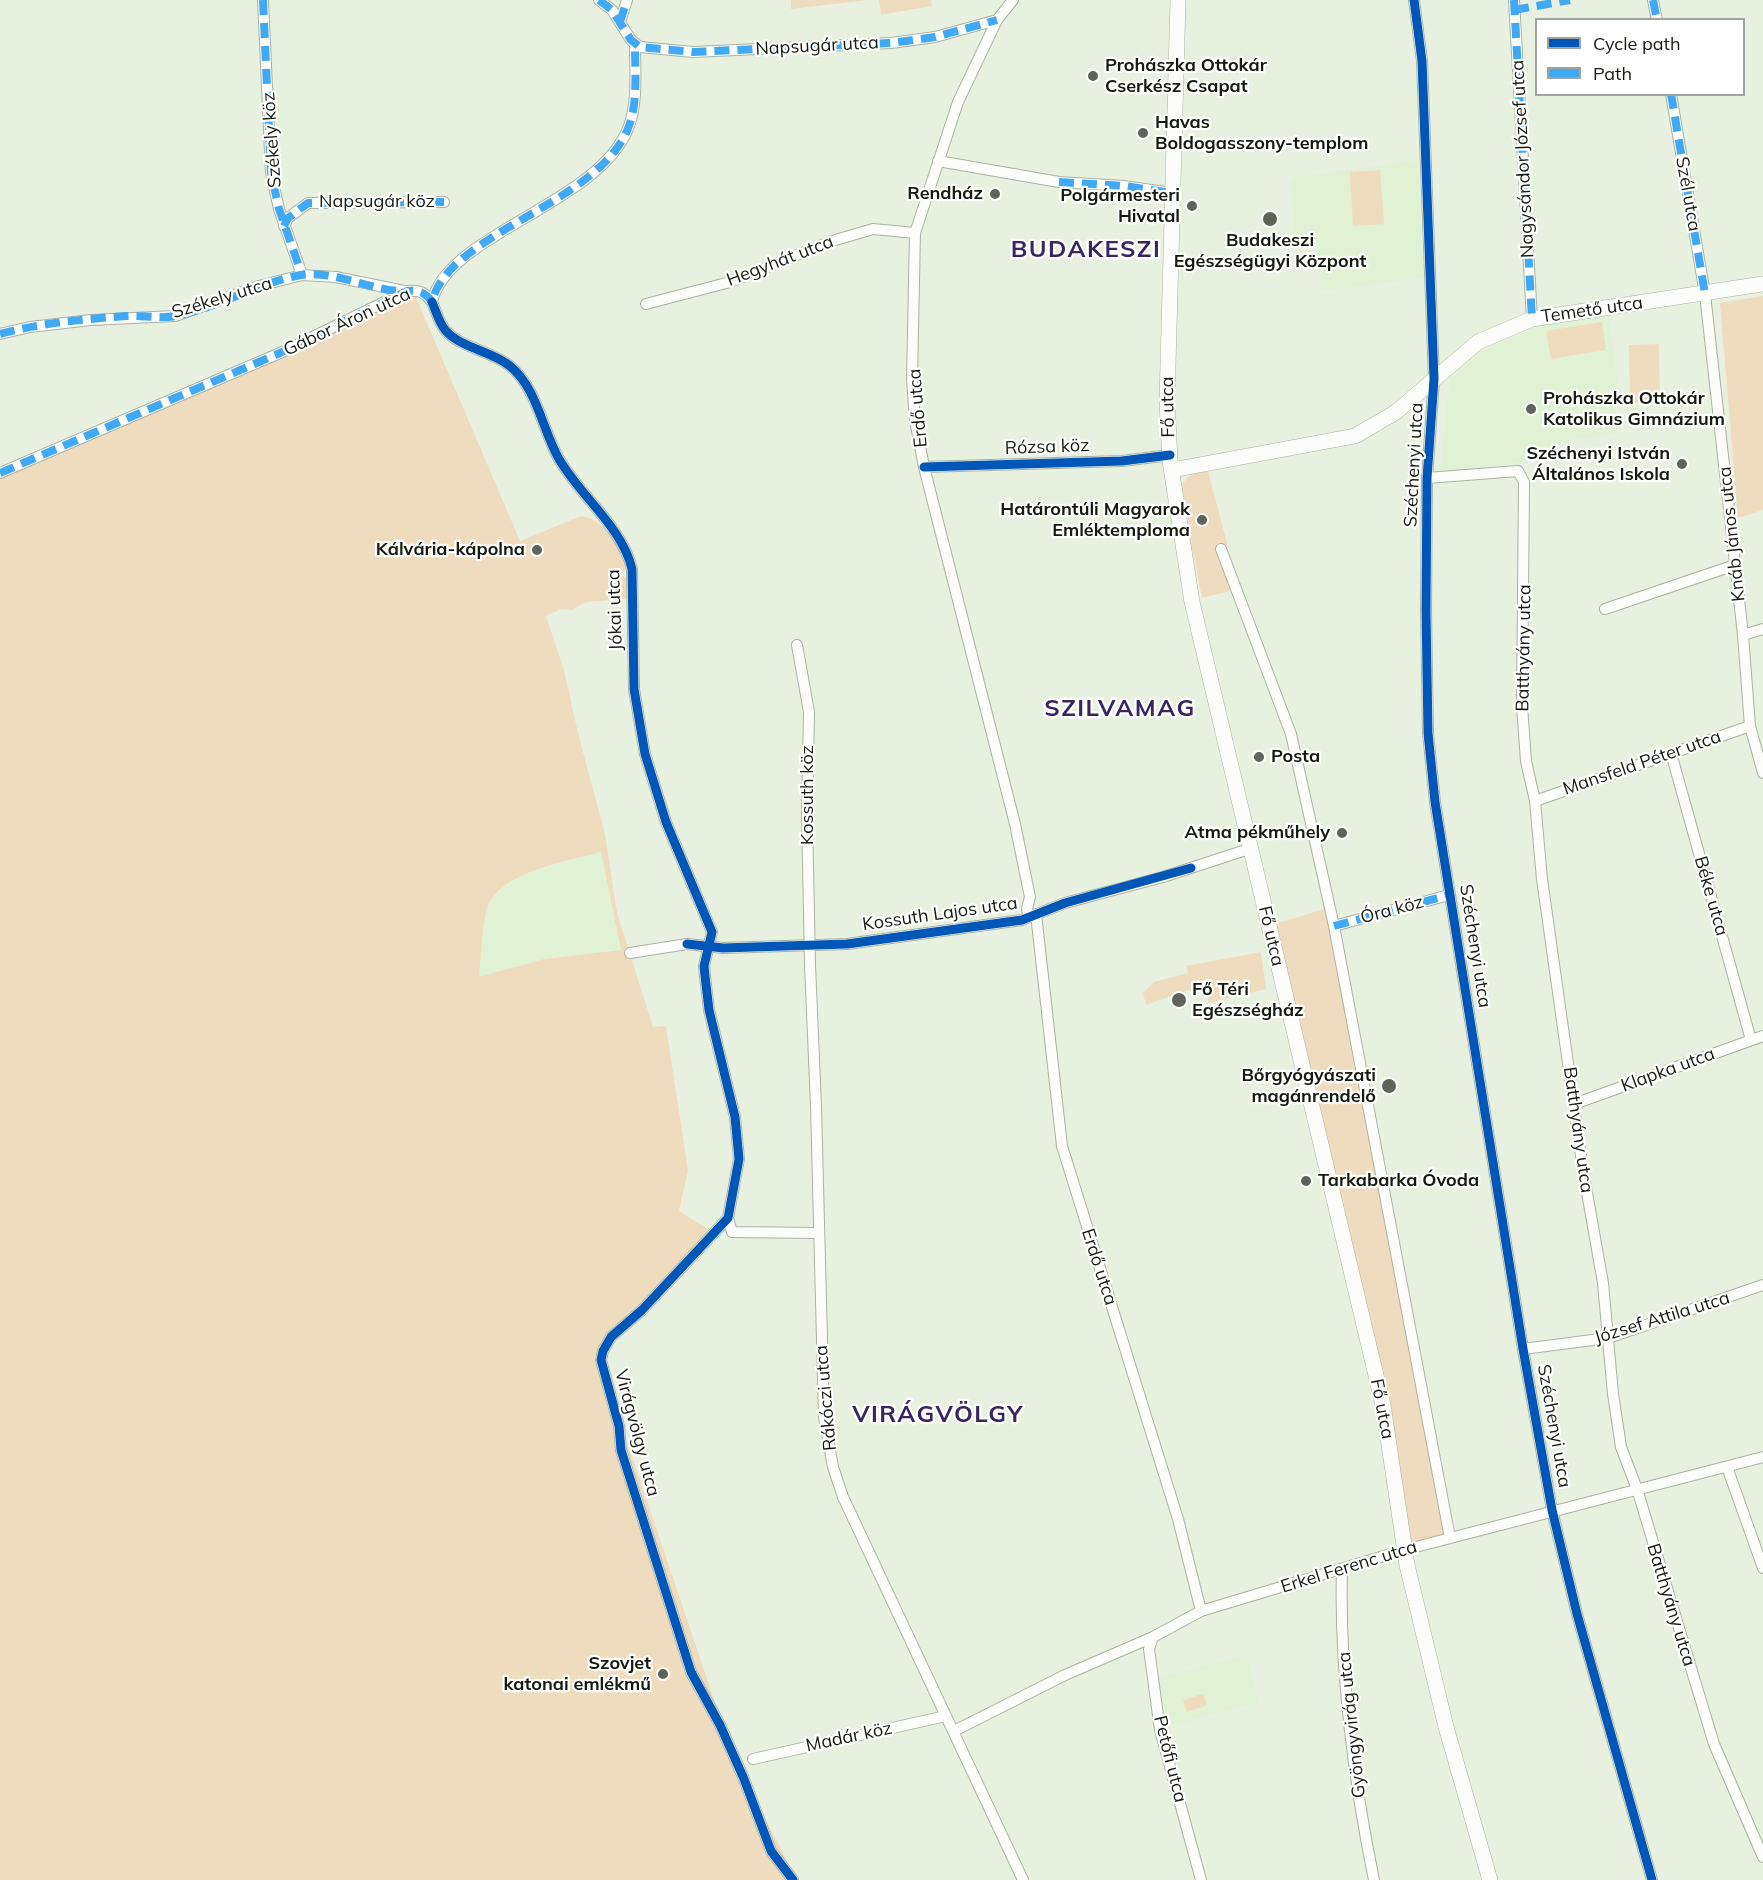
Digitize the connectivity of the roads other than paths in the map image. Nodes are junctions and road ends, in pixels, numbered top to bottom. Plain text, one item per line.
1 (263, 0) edge
2 (599, 0) edge
3 (627, 0) edge
4 (1013, 0) edge
5 (1178, 0) edge
6 (1414, 0) edge
7 (1514, 0) edge
8 (1653, 0) edge
9 (1657, 18) edge
10 (997, 20) junction
11 (620, 22) junction
12 (635, 44) junction
13 (1671, 96) edge
14 (938, 161) junction
15 (1172, 193) junction
16 (444, 202) dead end
17 (284, 226) junction
18 (915, 233) junction
19 (302, 275) junction
20 (1763, 284) edge
21 (407, 291) junction
22 (1704, 294) junction
23 (432, 302) junction
24 (646, 304) dead end
25 (1532, 319) junction
26 (0, 334) edge
27 (1434, 379) junction
28 (1171, 463) junction
29 (924, 467) junction
30 (0, 473) edge
31 (1427, 478) junction
32 (1221, 549) dead end
33 (1735, 565) junction
34 (1605, 609) dead end
35 (1763, 628) edge
36 (1743, 635) junction
37 (797, 645) dead end
38 (1750, 726) junction
39 (1671, 753) junction
40 (1763, 773) edge
41 (1535, 801) junction
42 (1252, 848) junction
43 (1449, 895) junction
44 (1030, 897) junction
45 (1036, 914) junction
46 (1334, 926) junction
47 (711, 946) junction
48 (810, 946) junction
49 (630, 953) dead end
50 (1763, 1036) edge
51 (1751, 1040) junction
52 (1574, 1104) junction
53 (728, 1218) junction
54 (818, 1233) junction
55 (1763, 1285) edge
56 (1608, 1338) junction
57 (1523, 1349) junction
58 (1763, 1457) edge
59 (1727, 1467) junction
60 (1637, 1489) junction
61 (1552, 1510) junction
62 (1450, 1538) junction
63 (1404, 1550) junction
64 (1763, 1568) edge
65 (1342, 1569) junction
66 (1201, 1611) junction
67 (1153, 1637) junction
68 (946, 1716) junction
69 (954, 1731) junction
70 (753, 1759) dead end
71 (1763, 1857) edge
72 (793, 1880) edge
73 (1023, 1880) edge
74 (1202, 1880) edge
75 (1374, 1880) edge
76 (1490, 1880) edge
77 (1652, 1880) edge

1 - 17 street, Székely köz
2 - 11 street
3 - 11 street
4 - 10 street, Erdő utca
5 - 15 main road, Fő utca
6 - 27 street, Széchenyi utca
7 - 25 street, Nagysándor József utca
8 - 9 street
10 - 12 street, Napsugár utca
10 - 14 street, Erdő utca
11 - 12 street
12 - 23 street, Gábor Áron utca
13 - 22 street, Szél utca
14 - 15 street
14 - 18 street, Erdő utca
15 - 28 main road, Fő utca
16 - 17 street, Napsugár köz
17 - 19 street, Székely köz
18 - 24 street, Hegyhát utca
18 - 29 street, Erdő utca
19 - 21 street, Székely utca
19 - 26 street, Székely utca
20 - 22 main road, Temető utca
21 - 23 street, Gábor Áron utca
21 - 30 street, Gábor Áron utca
22 - 25 main road, Temető utca
22 - 33 street, Knáb János utca
23 - 47 street, Jókai utca
25 - 27 main road, Temető utca
27 - 28 main road, Temető utca
27 - 31 street, Széchenyi utca
28 - 29 street, Rózsa köz
28 - 42 main road, Fő utca
29 - 44 street, Erdő utca
31 - 41 street, Batthyány utca
31 - 43 street, Széchenyi utca
32 - 46 street
33 - 34 street
33 - 36 street, Knáb János utca
35 - 36 street
36 - 38 street, Knáb János utca
37 - 48 street, Kossuth köz
38 - 39 street, Mansfeld Péter utca
38 - 40 street, Knáb János utca
39 - 41 street, Mansfeld Péter utca
39 - 51 street, Béke utca
41 - 52 street, Batthyány utca
42 - 45 street, Kossuth Lajos utca
42 - 63 main road, Fő utca
43 - 46 street, Óra köz
43 - 57 street, Széchenyi utca
44 - 45 street, Erdő utca
44 - 45 street
45 - 48 street, Kossuth Lajos utca
45 - 66 street, Erdő utca
46 - 62 street
47 - 48 street, Kossuth Lajos utca
47 - 49 street, Kossuth Lajos utca
47 - 53 street
48 - 54 street, Rákóczi utca
50 - 51 street, Klapka utca
51 - 52 street, Klapka utca
52 - 56 street, Batthyány utca
53 - 54 street
53 - 72 street, Virágvölgy utca
54 - 68 street, Rákóczi utca
55 - 56 street, József Attila utca
56 - 57 street, József Attila utca
56 - 60 street, Batthyány utca
57 - 61 street, Széchenyi utca
58 - 59 street, Erkel Ferenc utca
59 - 60 street, Erkel Ferenc utca
59 - 64 street
60 - 61 street, Erkel Ferenc utca
60 - 71 street, Batthyány utca
61 - 62 street, Erkel Ferenc utca
61 - 77 street, Széchenyi utca
62 - 63 street, Erkel Ferenc utca
63 - 65 street, Erkel Ferenc utca
63 - 76 main road, Fő utca
65 - 66 street, Erkel Ferenc utca
65 - 75 street, Gyöngyvirág utca
66 - 67 street, Erkel Ferenc utca
67 - 69 street, Erkel Ferenc utca
67 - 74 street, Petőfi utca
68 - 69 street, Rákóczi utca
68 - 70 street, Madár köz
69 - 73 street, Rákóczi utca

